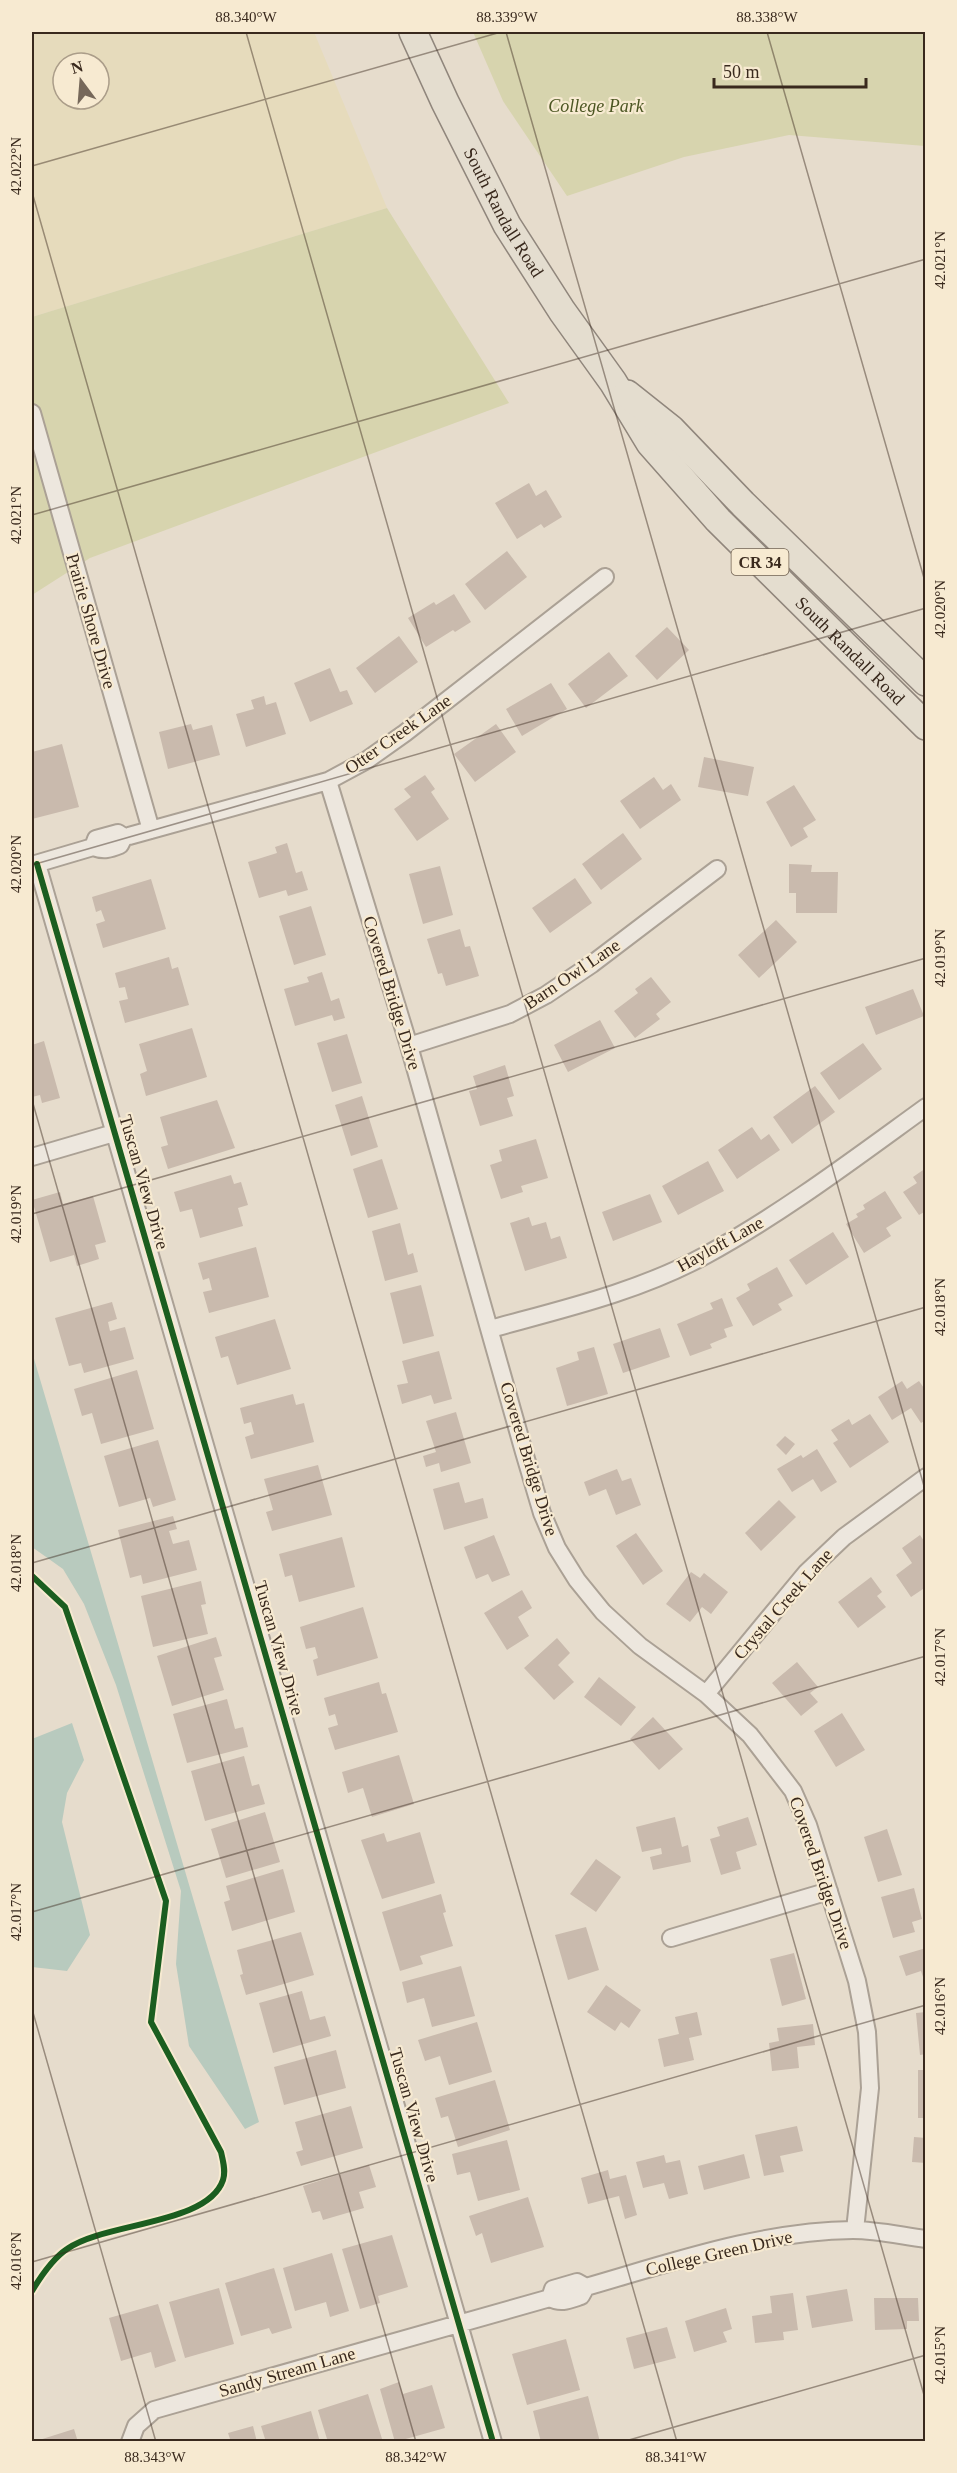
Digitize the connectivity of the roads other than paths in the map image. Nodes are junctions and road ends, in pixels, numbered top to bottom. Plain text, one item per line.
1 (413, 32) edge
2 (613, 382) junction
3 (32, 413) edge
4 (605, 577) dead end
5 (926, 682) edge
6 (926, 726) edge
7 (328, 781) junction
8 (151, 830) junction
9 (34, 864) edge
10 (717, 869) dead end
11 (409, 1046) junction
12 (926, 1107) edge
13 (114, 1133) junction
14 (32, 1157) edge
15 (490, 1329) junction
16 (926, 1477) edge
17 (706, 1694) junction
18 (829, 1892) junction
19 (670, 1938) dead end
20 (855, 2230) junction
21 (926, 2239) edge
22 (459, 2324) junction
23 (130, 2442) edge
24 (493, 2442) edge

1 - 2 main road, South Randall Road / CR 34
2 - 5 main road, South Randall Road / CR 34
2 - 6 main road, South Randall Road / CR 34
3 - 8 street, Prairie Shore Drive
4 - 7 street, Otter Creek Lane
7 - 8 street, Otter Creek Lane
7 - 11 street, Covered Bridge Drive
8 - 9 street, Otter Creek Lane
9 - 13 street, Tuscan View Drive
10 - 11 street, Barn Owl Lane
11 - 15 street, Covered Bridge Drive
12 - 15 street, Hayloft Lane
13 - 14 street
13 - 22 street, Tuscan View Drive
15 - 17 street, Covered Bridge Drive
16 - 17 street, Crystal Creek Lane
17 - 18 street, Covered Bridge Drive
18 - 19 street
18 - 20 street, Covered Bridge Drive
20 - 21 street, College Green Drive
20 - 22 street, College Green Drive
22 - 23 street, Sandy Stream Lane
22 - 24 street, Tuscan View Drive

